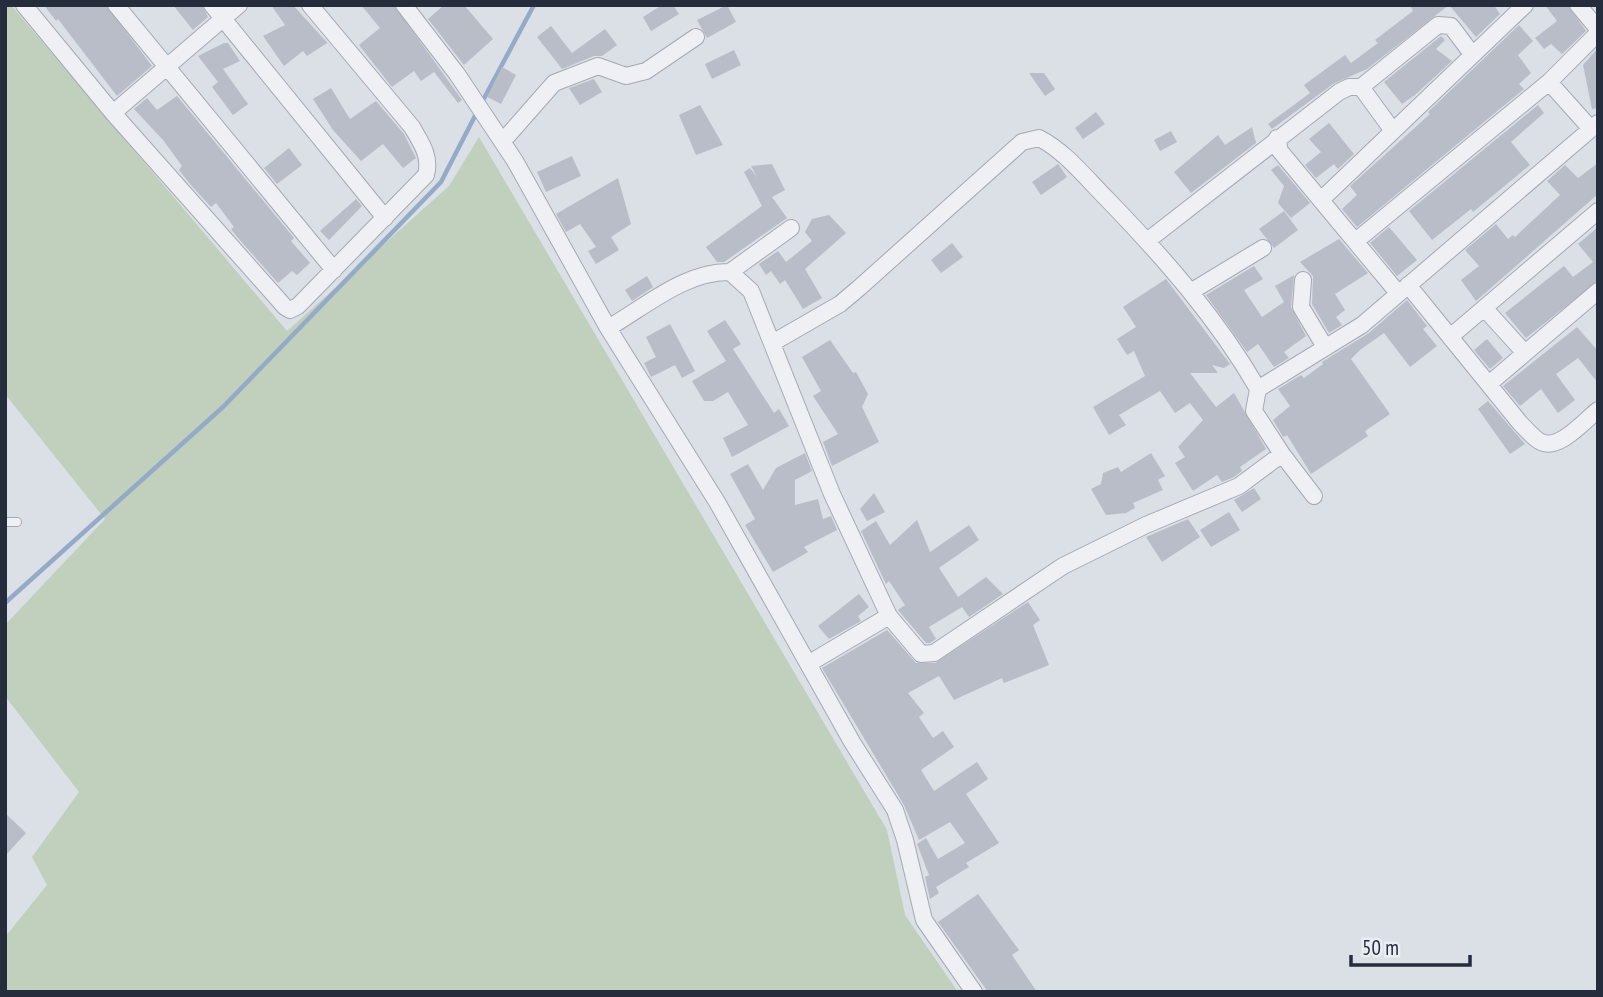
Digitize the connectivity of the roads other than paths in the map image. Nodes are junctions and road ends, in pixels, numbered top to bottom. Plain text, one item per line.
1 (24, 5) edge
2 (116, 5) edge
3 (239, 5) edge
4 (310, 5) edge
5 (404, 5) edge
6 (1500, 5) edge
7 (1525, 5) edge
8 (1578, 5) edge
9 (217, 11) edge
10 (1510, 19) junction
11 (1598, 31) edge
12 (696, 37) dead end
13 (1472, 54) junction
14 (166, 66) junction
15 (1549, 82) junction
16 (1362, 87) junction
17 (113, 113) junction
18 (1595, 126) edge
19 (1393, 131) junction
20 (500, 137) junction
21 (1277, 138) junction
22 (1322, 199) junction
23 (1598, 211) edge
24 (385, 218) junction
25 (791, 229) dead end
26 (1357, 240) junction
27 (1147, 241) junction
28 (1263, 248) dead end
29 (334, 270) junction
30 (730, 272) junction
31 (1304, 280) dead end
32 (1403, 289) junction
33 (1192, 291) junction
34 (1598, 291) edge
35 (1485, 309) junction
36 (608, 328) junction
37 (1450, 337) junction
38 (774, 342) junction
39 (1325, 347) junction
40 (1525, 353) junction
41 (1490, 383) junction
42 (1258, 389) junction
43 (1598, 410) edge
44 (1282, 454) junction
45 (1314, 496) dead end
46 (5, 522) edge
47 (17, 522) dead end
48 (889, 616) junction
49 (808, 664) junction
50 (974, 992) edge

1 - 17 street
2 - 14 street
3 - 9 street
4 - 24 street
5 - 20 street
6 - 10 street
7 - 10 street
8 - 11 street
9 - 14 street
9 - 24 street
10 - 13 street
11 - 15 street
12 - 20 street
13 - 16 street
13 - 19 street
14 - 17 street
14 - 29 street
15 - 18 street
15 - 26 street
16 - 19 street
16 - 21 street
17 - 29 street
18 - 32 street
19 - 22 street
20 - 36 street
21 - 22 street
21 - 27 street
22 - 26 street
23 - 35 street
24 - 29 street
25 - 30 street
26 - 32 street
27 - 33 street
27 - 38 street
28 - 33 street
30 - 36 street
30 - 38 street
31 - 39 street
32 - 37 street
32 - 39 street
33 - 42 street
34 - 40 street
35 - 37 street
35 - 40 street
36 - 49 street
37 - 41 street
38 - 48 street
39 - 42 street
40 - 41 street
41 - 43 street
42 - 44 street
44 - 45 street
44 - 48 street
46 - 47 lane
48 - 49 street
49 - 50 street

